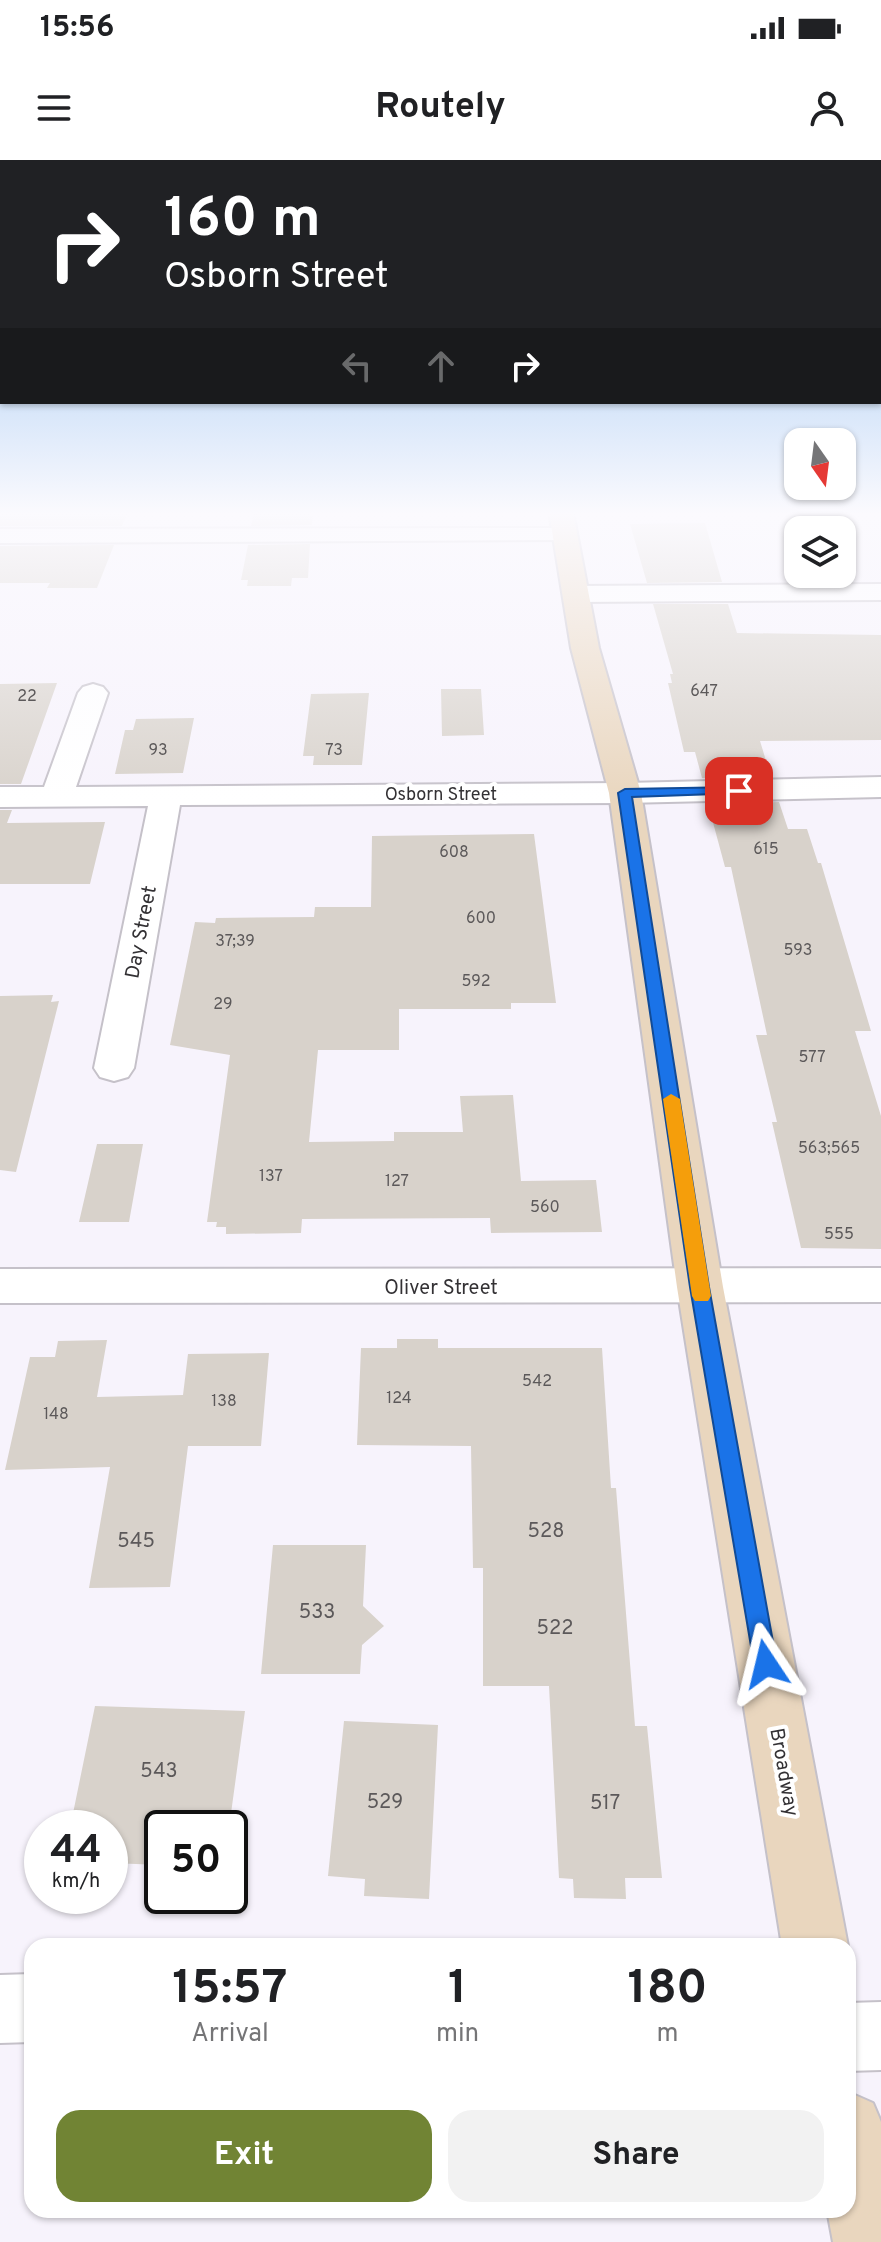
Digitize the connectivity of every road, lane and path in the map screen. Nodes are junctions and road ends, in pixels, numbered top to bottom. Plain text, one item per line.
1 (579, 609) edge
2 (93, 693) dead end
3 (881, 787) edge
4 (625, 793) junction
5 (166, 796) junction
6 (0, 797) edge
7 (57, 797) junction
8 (114, 1068) dead end
9 (881, 1285) edge
10 (0, 1286) edge
11 (700, 1287) junction
12 (814, 1938) edge
13 (24, 2008) edge
14 (0, 2009) edge
15 (881, 2036) edge
16 (856, 2037) edge
17 (856, 2169) edge
18 (870, 2242) edge

1 - 4 main road, Broadway
2 - 7 street
3 - 4 street, Osborn Street
4 - 5 street, Osborn Street
4 - 11 main road, Broadway
5 - 7 street, Osborn Street
5 - 8 street, Day Street
6 - 7 street, Osborn Street
9 - 11 street, Oliver Street
10 - 11 street, Oliver Street
11 - 12 main road, Broadway
13 - 14 street
15 - 16 street
17 - 18 main road

